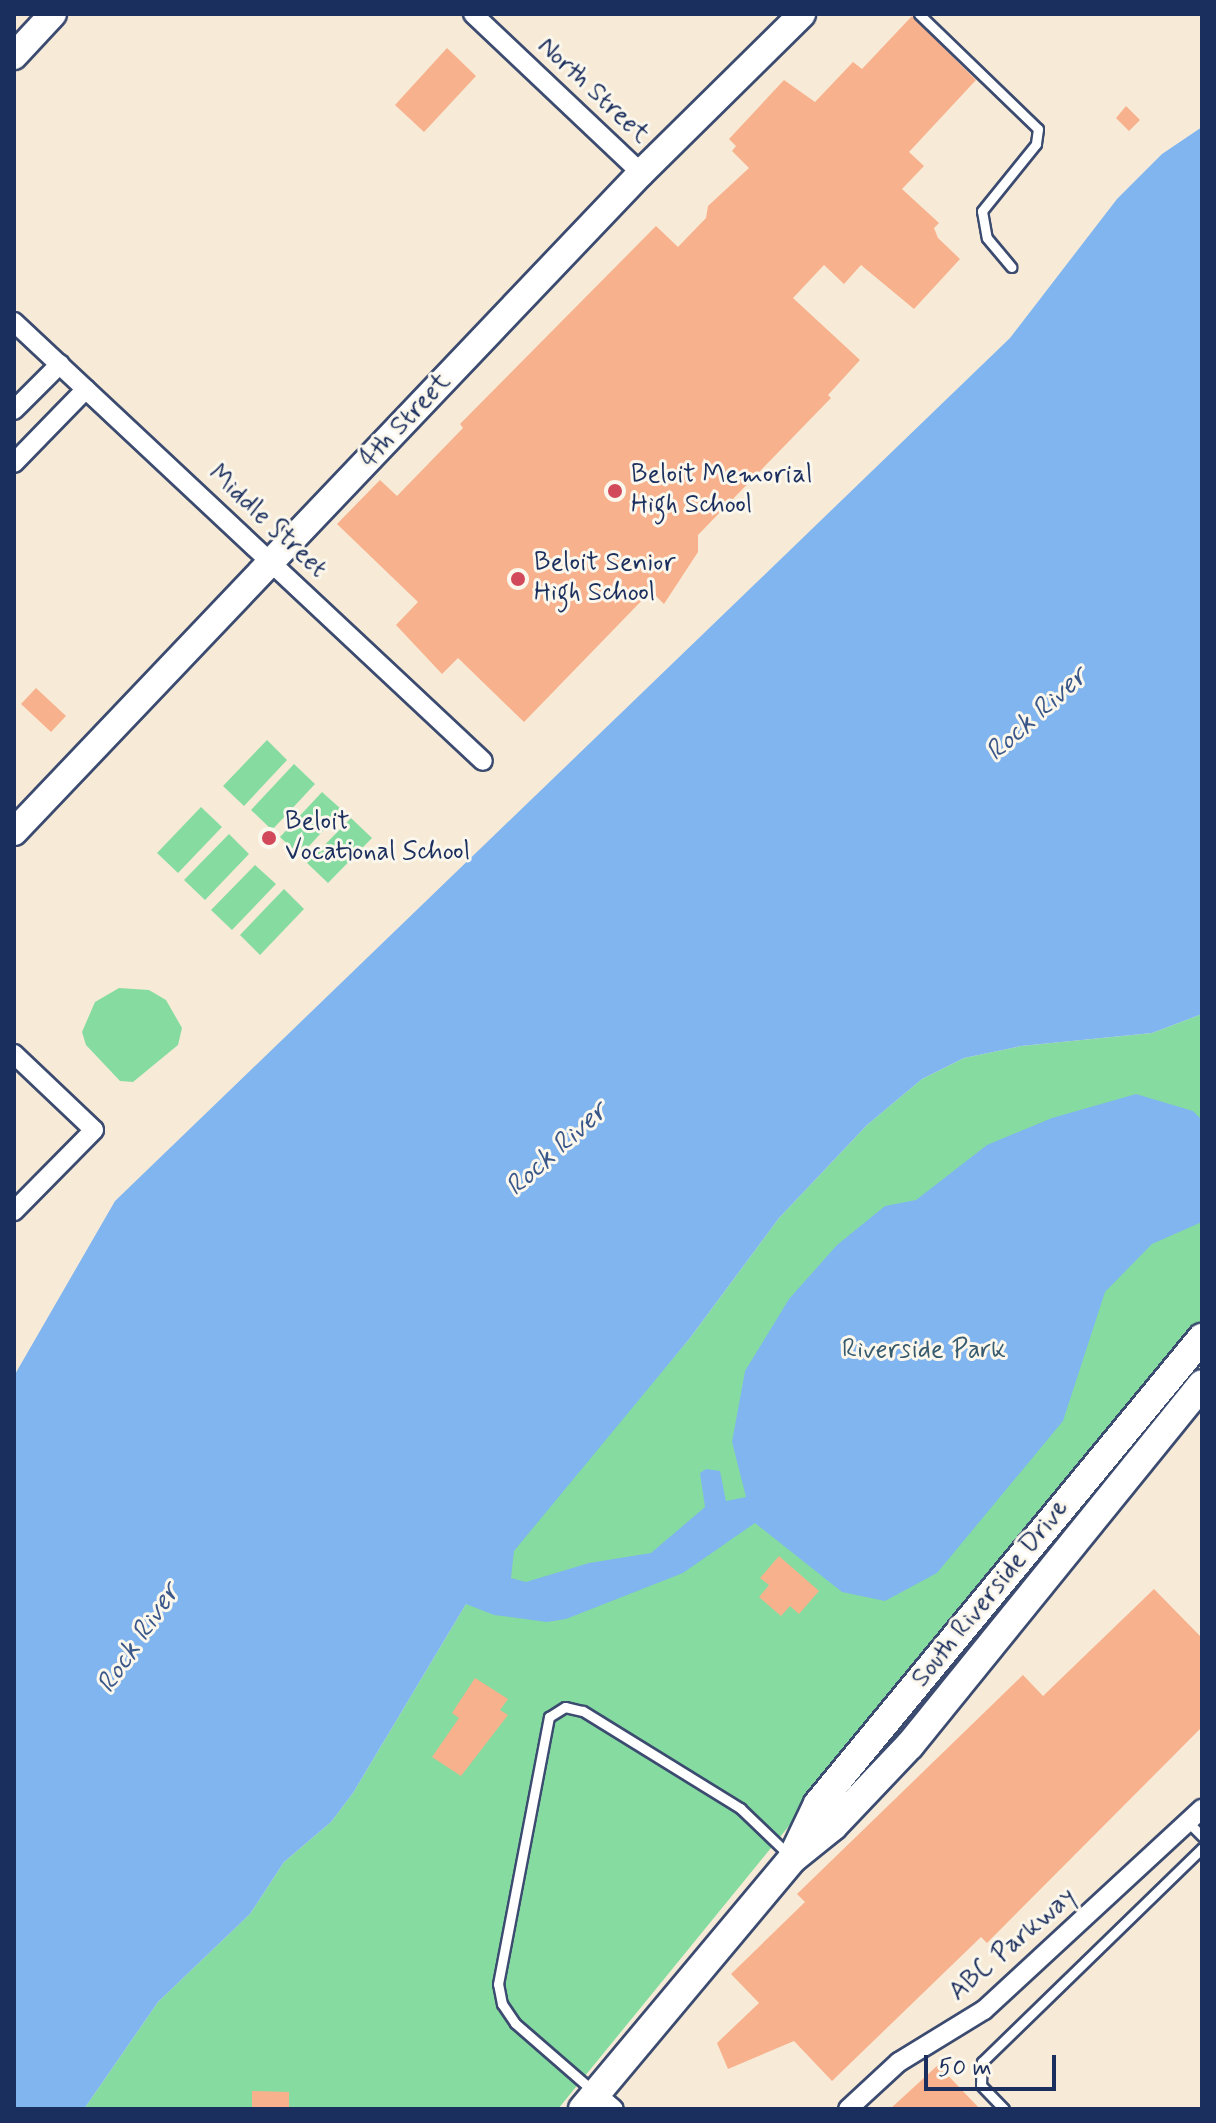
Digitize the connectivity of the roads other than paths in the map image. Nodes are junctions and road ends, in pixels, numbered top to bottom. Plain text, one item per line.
1 (53, 14) edge
2 (473, 14) edge
3 (802, 14) edge
4 (919, 14) edge
5 (14, 56) edge
6 (641, 173) junction
7 (1011, 267) dead end
8 (14, 322) edge
9 (60, 364) junction
10 (86, 389) junction
11 (14, 410) edge
12 (14, 463) edge
13 (273, 562) junction
14 (483, 761) dead end
15 (14, 832) edge
16 (14, 1054) edge
17 (14, 1211) edge
18 (1202, 1338) edge
19 (1202, 1384) edge
20 (1195, 1816) edge
21 (1202, 1836) edge
22 (1202, 1848) edge
23 (792, 1859) junction
24 (598, 2104) edge
25 (848, 2109) edge
26 (1004, 2109) edge

1 - 5 street
2 - 6 street, North Street
3 - 6 street, 4th Street
4 - 7 lane
6 - 13 street, 4th Street
8 - 9 street, Middle Street
9 - 10 street, Middle Street
9 - 11 street
10 - 12 street
10 - 13 street, Middle Street
13 - 14 street, Middle Street
13 - 15 street, 4th Street
16 - 17 street
18 - 23 main road, South Riverside Drive
19 - 23 main road, South Riverside Drive
20 - 21 lane
20 - 25 street, ABC Parkway
22 - 26 lane
23 - 24 main road, South Riverside Drive
23 - 24 lane

